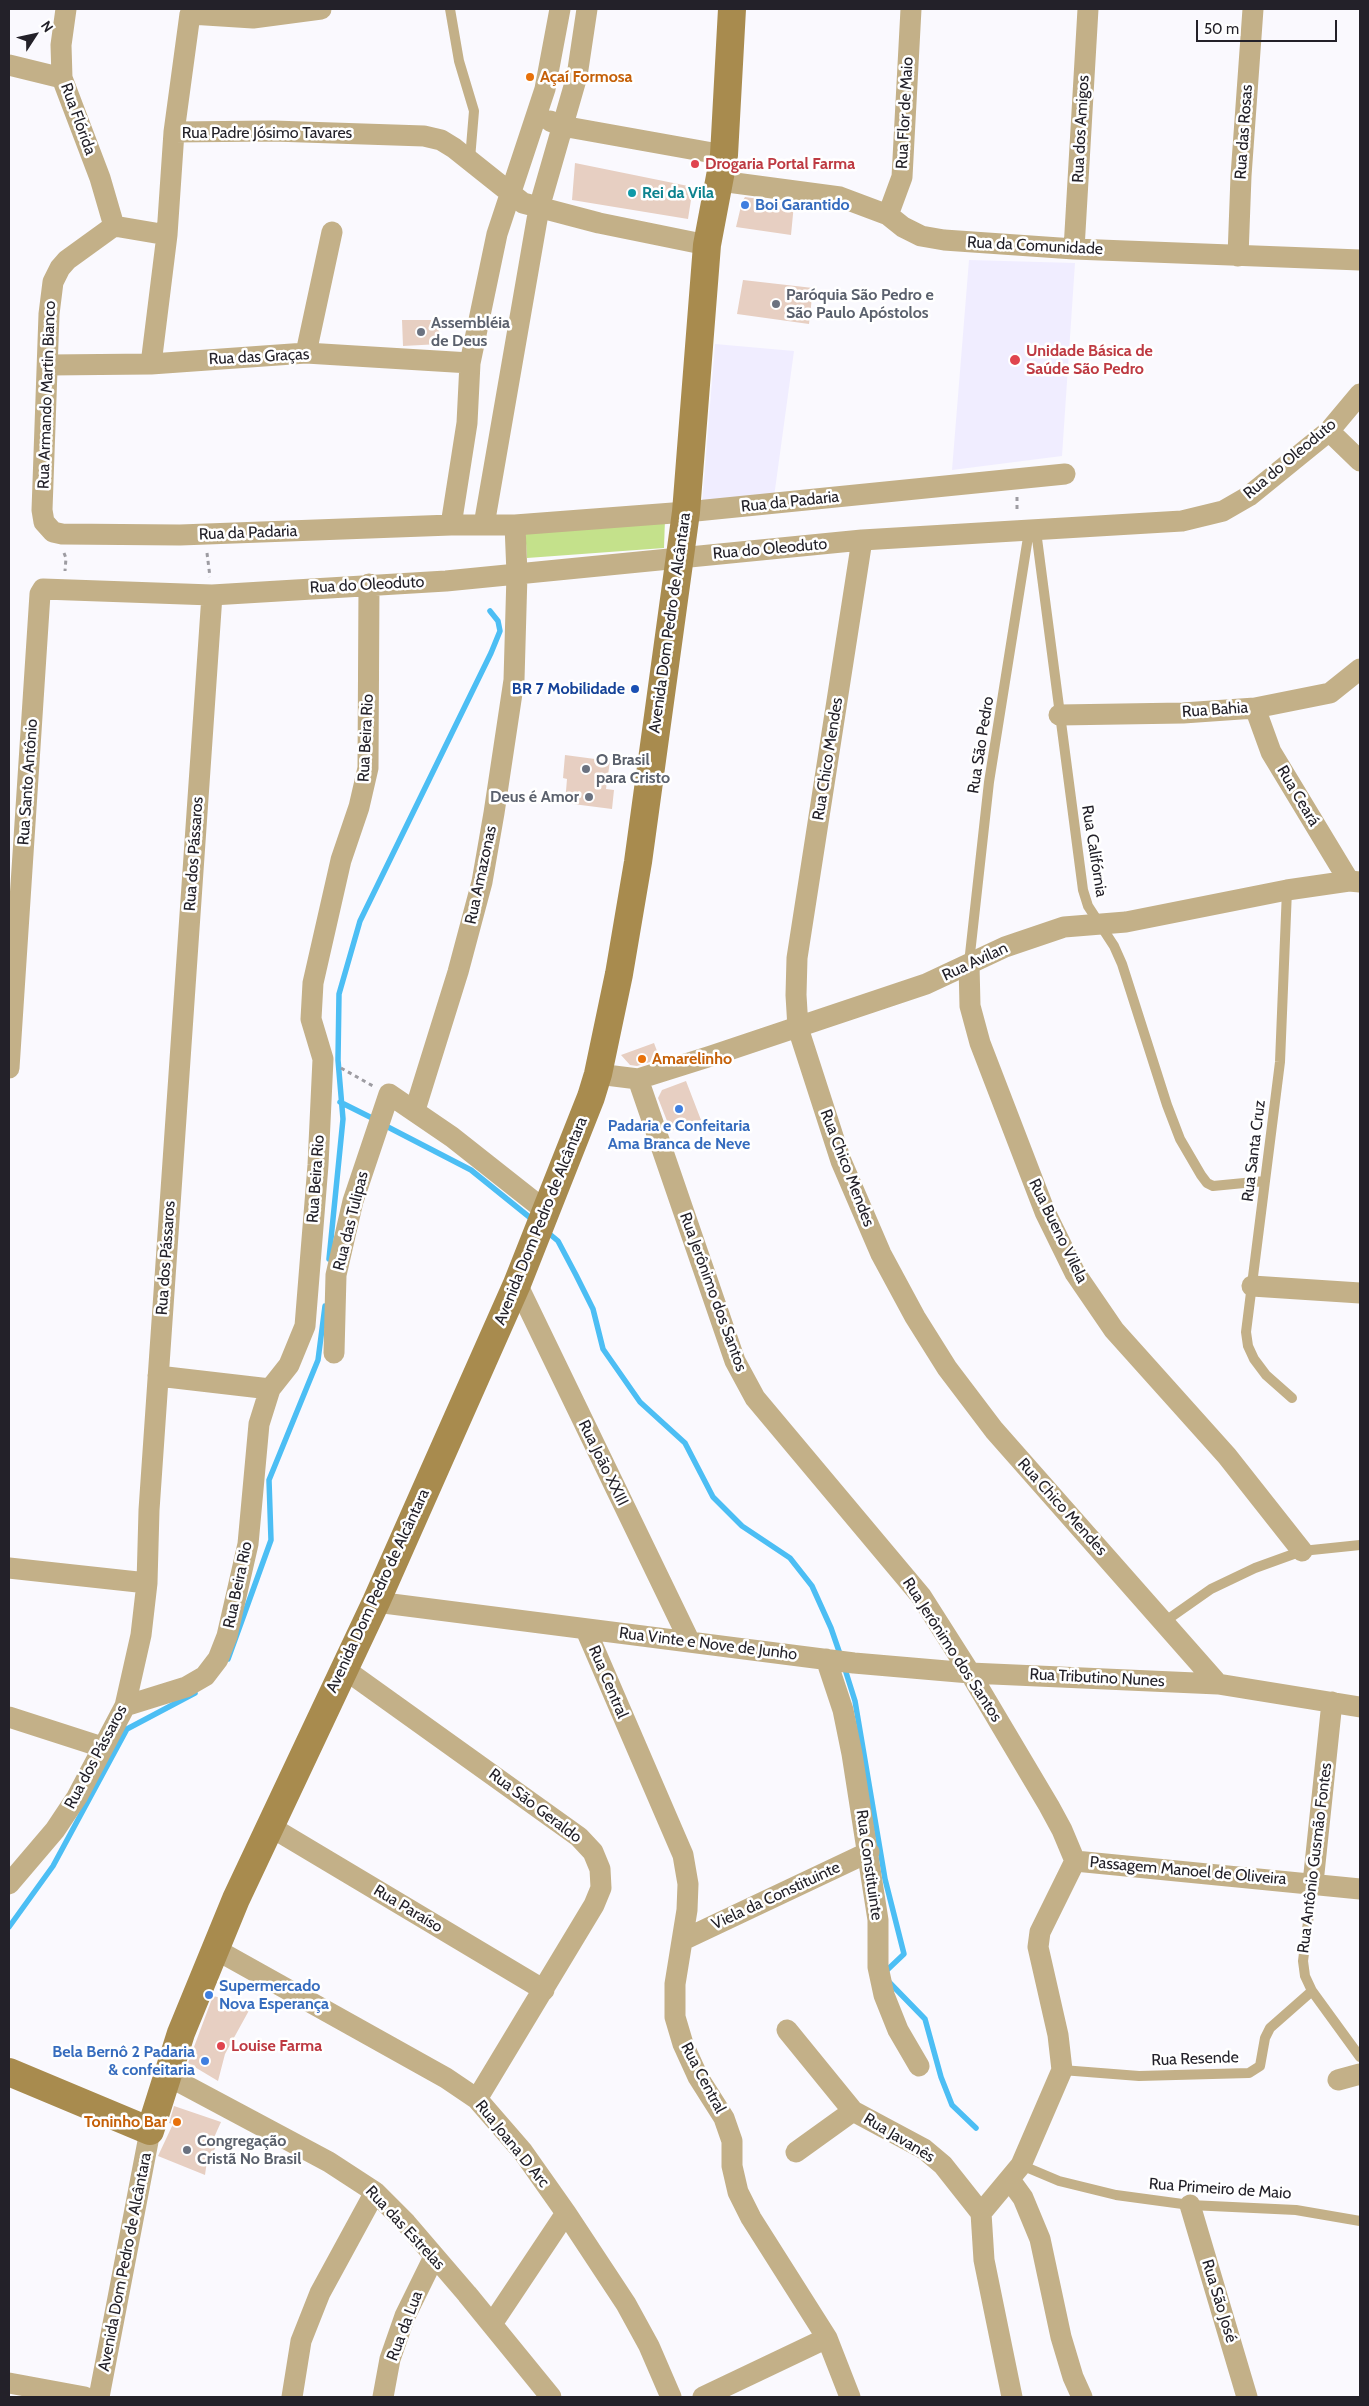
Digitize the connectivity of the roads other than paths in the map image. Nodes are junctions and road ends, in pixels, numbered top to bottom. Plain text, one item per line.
1 (66, 9) edge
2 (321, 9) edge
3 (450, 9) edge
4 (560, 9) edge
5 (587, 9) edge
6 (732, 9) edge
7 (911, 9) edge
8 (1088, 9) edge
9 (1253, 9) edge
10 (254, 13) edge
11 (9, 65) edge
12 (62, 78) junction
13 (537, 115) junction
14 (562, 126) junction
15 (174, 132) junction
16 (724, 155) junction
17 (470, 159) junction
18 (720, 181) junction
19 (509, 192) junction
20 (539, 208) junction
21 (888, 215) junction
22 (114, 226) junction
23 (332, 232) dead end
24 (167, 235) junction
25 (706, 245) junction
26 (1074, 249) junction
27 (1238, 256) junction
28 (1360, 260) edge
29 (306, 353) junction
30 (470, 363) junction
31 (151, 364) junction
32 (49, 365) junction
33 (1360, 394) edge
34 (1329, 431) junction
35 (1360, 461) edge
36 (1065, 474) dead end
37 (686, 512) junction
38 (451, 525) junction
39 (484, 525) junction
40 (515, 525) junction
41 (46, 526) joint
42 (1028, 531) junction
43 (862, 540) junction
44 (679, 557) junction
45 (517, 574) junction
46 (369, 584) junction
47 (46, 588) joint
48 (212, 595) junction
49 (1360, 669) edge
50 (1255, 708) junction
51 (1060, 715) junction
52 (1355, 882) edge
53 (1287, 890) junction
54 (1100, 925) junction
55 (969, 964) junction
56 (798, 1028) junction
57 (9, 1068) edge
58 (598, 1074) junction
59 (638, 1079) junction
60 (415, 1110) junction
61 (1265, 1181) junction
62 (545, 1218) junction
63 (517, 1284) junction
64 (1252, 1286) junction
65 (1360, 1293) edge
66 (334, 1353) dead end
67 (158, 1376) junction
68 (270, 1389) junction
69 (1292, 1398) dead end
70 (1360, 1545) edge
71 (1302, 1551) junction
72 (9, 1568) edge
73 (147, 1583) junction
74 (376, 1602) junction
75 (1164, 1622) junction
76 (586, 1630) junction
77 (690, 1640) junction
78 (830, 1659) junction
79 (343, 1668) junction
80 (970, 1673) junction
81 (1218, 1684) junction
82 (1332, 1702) junction
83 (125, 1706) junction
84 (1360, 1707) edge
85 (9, 1718) edge
86 (102, 1747) junction
87 (272, 1827) junction
88 (869, 1852) junction
89 (1075, 1861) junction
90 (1313, 1883) junction
91 (9, 1884) edge
92 (1360, 1889) edge
93 (683, 1940) junction
94 (215, 1948) junction
95 (544, 1990) junction
96 (1312, 1991) junction
97 (787, 2030) dead end
98 (1360, 2057) edge
99 (919, 2066) dead end
100 (1062, 2070) junction
101 (9, 2072) edge
102 (1360, 2074) edge
103 (168, 2076) junction
104 (1338, 2080) dead end
105 (477, 2099) junction
106 (853, 2111) junction
107 (150, 2131) junction
108 (796, 2152) dead end
109 (1016, 2172) junction
110 (375, 2192) junction
111 (1190, 2205) junction
112 (566, 2213) junction
113 (981, 2213) junction
114 (1360, 2221) edge
115 (434, 2257) junction
116 (492, 2324) junction
117 (827, 2338) junction
118 (9, 2383) edge
119 (84, 2397) edge
120 (99, 2397) edge
121 (292, 2397) edge
122 (383, 2397) edge
123 (551, 2397) edge
124 (671, 2397) edge
125 (703, 2397) edge
126 (850, 2397) edge
127 (1012, 2397) edge
128 (1082, 2397) edge
129 (1248, 2397) edge

1 - 12 street, Rua Flórida
2 - 10 street
3 - 17 lane
4 - 13 street
5 - 14 street
6 - 16 street, Avenida Dom Pedro de Alcântara
7 - 21 street, Rua Flor de Maio
8 - 26 street, Rua dos Amigos
9 - 27 street, Rua das Rosas
10 - 15 street
11 - 12 street
12 - 22 street, Rua Flórida
13 - 14 street
13 - 19 street
14 - 16 street
14 - 20 street
15 - 17 street, Rua Padre Jósimo Tavares
15 - 24 street, Rua Padre Jósimo Tavares
16 - 18 street, Avenida Dom Pedro de Alcântara
17 - 19 street, Rua Padre Jósimo Tavares
18 - 21 street, Rua da Comunidade
18 - 25 street, Avenida Dom Pedro de Alcântara
19 - 20 street, Rua Padre Jósimo Tavares
19 - 30 street
20 - 25 street, Rua Padre Jósimo Tavares
20 - 39 street
21 - 26 street, Rua da Comunidade
22 - 24 street
22 - 32 street, Rua Armando Martin Bianco
23 - 29 street
24 - 31 street, Rua Padre Jósimo Tavares
25 - 37 street, Avenida Dom Pedro de Alcântara
26 - 27 street, Rua da Comunidade
27 - 28 street, Rua da Comunidade
29 - 30 street, Rua das Graças
29 - 31 street, Rua das Graças
30 - 38 street
31 - 32 street, Rua das Graças
32 - 41 street, Rua Armando Martin Bianco
33 - 34 street, Rua do Oleoduto
34 - 35 street
34 - 42 street, Rua do Oleoduto
36 - 37 street, Rua da Padaria
37 - 40 street, Rua da Padaria
37 - 44 street, Avenida Dom Pedro de Alcântara
38 - 39 street
38 - 41 street, Rua da Padaria
39 - 40 street
40 - 45 street, Rua Amazonas
42 - 43 street, Rua do Oleoduto
42 - 51 lane, Rua Califórnia
42 - 55 lane, Rua São Pedro
43 - 44 street, Rua do Oleoduto
43 - 56 street, Rua Chico Mendes
44 - 45 street, Rua do Oleoduto
44 - 58 street, Avenida Dom Pedro de Alcântara
45 - 46 street, Rua do Oleoduto
45 - 60 street, Rua Amazonas
46 - 48 street, Rua do Oleoduto
46 - 68 street, Rua Beira Rio
47 - 48 street, Rua do Oleoduto
47 - 57 street, Rua Santo Antônio
48 - 67 street, Rua dos Pássaros
49 - 50 street, Rua Bahia
50 - 51 street, Rua Bahia
50 - 52 street, Rua Ceará
51 - 54 lane, Rua Califórnia
52 - 53 street, Rua Avilan
53 - 54 street, Rua Avilan
53 - 61 lane, Rua Santa Cruz
54 - 55 street, Rua Avilan
54 - 61 lane, Rua Califórnia
55 - 56 street, Rua Avilan
55 - 71 street, Rua Bueno Vilela
56 - 59 street, Rua Avilan
56 - 75 street, Rua Chico Mendes
58 - 59 street, Rua Avilan
58 - 62 street, Avenida Dom Pedro de Alcântara
59 - 80 street, Rua Jerônimo dos Santos
60 - 62 street
60 - 66 street, Rua das Tulipas
61 - 64 lane, Rua Santa Cruz
62 - 63 street, Avenida Dom Pedro de Alcântara
63 - 74 street, Avenida Dom Pedro de Alcântara
63 - 77 street, Rua João XXIII
64 - 65 street
64 - 69 lane, Rua Santa Cruz
67 - 68 street
67 - 73 street, Rua dos Pássaros
68 - 83 street, Rua Beira Rio
70 - 71 lane
71 - 75 lane
72 - 73 street
73 - 83 street, Rua dos Pássaros
74 - 76 street, Rua Vinte e Nove de Junho
74 - 79 street, Avenida Dom Pedro de Alcântara
75 - 81 street, Rua Chico Mendes
76 - 77 street, Rua Vinte e Nove de Junho
76 - 93 street, Rua Central
77 - 78 street, Rua Vinte e Nove de Junho
78 - 80 street, Rua Tributino Nunes
78 - 88 street, Rua Constituinte
79 - 87 street, Avenida Dom Pedro de Alcântara
79 - 95 street, Rua São Geraldo
80 - 81 street, Rua Tributino Nunes
80 - 89 street, Rua Jerônimo dos Santos
81 - 82 street, Rua Tributino Nunes
82 - 84 street, Rua Tributino Nunes
82 - 90 street, Rua Antônio Gusmão Fontes
83 - 86 street, Rua dos Pássaros
85 - 86 street
86 - 91 street, Rua dos Pássaros
87 - 94 street, Avenida Dom Pedro de Alcântara
87 - 95 street, Rua Paraíso
88 - 93 street, Viela da Constituinte
88 - 99 street, Rua Constituinte
89 - 90 street, Passagem Manoel de Oliveira
89 - 100 street
90 - 92 street, Passagem Manoel de Oliveira
90 - 96 lane, Rua Antônio Gusmão Fontes
93 - 117 street, Rua Central
94 - 103 street, Avenida Dom Pedro de Alcântara
94 - 105 street, Rua Joana D Arc
95 - 105 street, Rua São Geraldo
96 - 98 lane, Rua Antônio Gusmão Fontes
96 - 100 lane, Rua Resende
97 - 106 street, Rua Javanês
100 - 109 street
101 - 107 street
102 - 104 street
103 - 107 street, Avenida Dom Pedro de Alcântara
103 - 110 street, Rua das Estrelas
105 - 112 street, Rua Joana D Arc
106 - 108 street, Rua Javanês
106 - 113 street, Rua Javanês
107 - 120 street, Avenida Dom Pedro de Alcântara
109 - 111 lane, Rua Primeiro de Maio
109 - 113 street
109 - 128 street
110 - 115 street, Rua das Estrelas
110 - 121 street
111 - 114 lane, Rua Primeiro de Maio
111 - 129 street, Rua São José
112 - 116 street
112 - 124 street, Rua Joana D Arc
113 - 127 street
115 - 116 street, Rua das Estrelas
115 - 122 street, Rua da Lua
116 - 123 street, Rua das Estrelas
117 - 125 street
117 - 126 street, Rua Central
118 - 119 street

